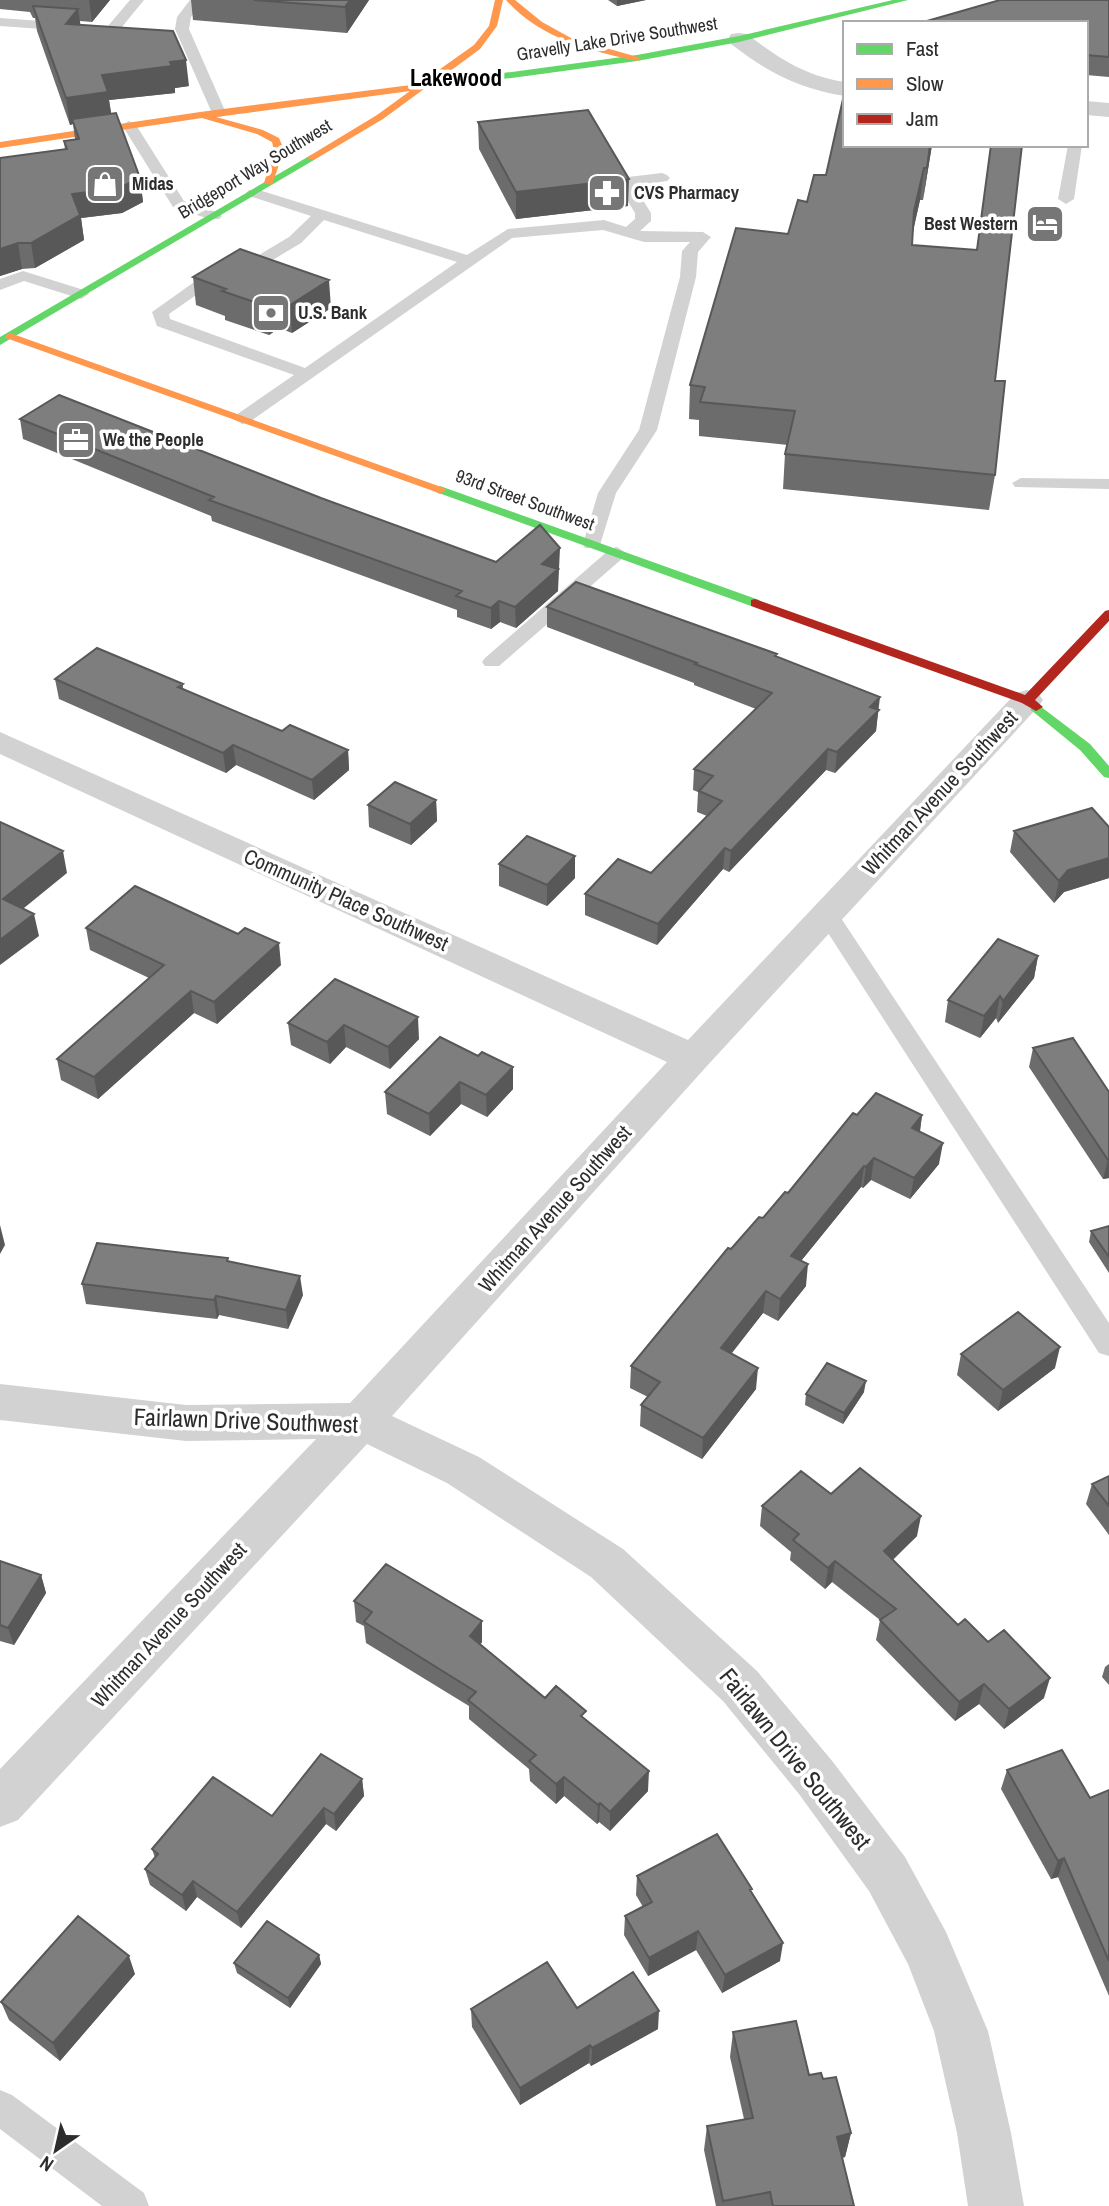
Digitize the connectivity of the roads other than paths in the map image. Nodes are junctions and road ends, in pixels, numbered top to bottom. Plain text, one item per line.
1 (137, 0) edge
2 (197, 0) edge
3 (499, 0) edge
4 (510, 0) edge
5 (904, 0) edge
6 (0, 22) edge
7 (738, 39) junction
8 (637, 58) junction
9 (426, 85) junction
10 (843, 89) edge
11 (1088, 108) edge
12 (1109, 110) edge
13 (219, 113) junction
14 (200, 115) junction
15 (129, 125) junction
16 (0, 145) edge
17 (1075, 147) edge
18 (663, 178) dead end
19 (270, 184) junction
20 (254, 192) junction
21 (1066, 199) dead end
22 (320, 214) junction
23 (214, 216) junction
24 (629, 232) junction
25 (470, 261) junction
26 (0, 285) edge
27 (81, 294) junction
28 (3, 337) edge
29 (306, 374) junction
30 (242, 419) junction
31 (1021, 483) dead end
32 (1109, 484) edge
33 (592, 544) junction
34 (617, 553) junction
35 (1109, 614) edge
36 (492, 662) dead end
37 (1027, 700) junction
38 (0, 742) edge
39 (1109, 774) edge
40 (827, 914) junction
41 (693, 1058) junction
42 (1109, 1345) edge
43 (0, 1402) edge
44 (361, 1421) junction
45 (0, 1804) edge
46 (0, 2107) edge
47 (131, 2206) edge
48 (996, 2206) edge

1 - 6 lane
2 - 13 lane
3 - 9 main road, Bridgeport Way Southwest
4 - 8 main road
5 - 7 main road, Gravelly Lake Drive Southwest
7 - 8 main road, Gravelly Lake Drive Southwest
7 - 10 street
8 - 9 main road, Gravelly Lake Drive Southwest
9 - 13 main road, Gravelly Lake Drive Southwest
9 - 19 main road, Bridgeport Way Southwest
11 - 12 street
13 - 14 main road, Gravelly Lake Drive Southwest
14 - 15 main road, Gravelly Lake Drive Southwest
14 - 19 main road
15 - 16 main road, Gravelly Lake Drive Southwest
15 - 23 lane
17 - 21 lane
18 - 24 lane
19 - 20 main road, Bridgeport Way Southwest
20 - 22 lane
20 - 23 main road, Bridgeport Way Southwest
22 - 25 lane
22 - 29 lane
23 - 27 main road, Bridgeport Way Southwest
24 - 25 lane
24 - 33 lane
25 - 29 lane
26 - 27 lane
27 - 28 main road, Bridgeport Way Southwest
28 - 30 main road, 93rd Street Southwest
29 - 30 lane
30 - 33 main road, 93rd Street Southwest
31 - 32 lane
33 - 34 main road, 93rd Street Southwest
34 - 36 lane
34 - 37 main road, 93rd Street Southwest
35 - 37 main road, Whitman Avenue Southwest
37 - 39 main road, 93rd Street Southwest
37 - 40 street, Whitman Avenue Southwest
38 - 41 street, Community Place Southwest
40 - 41 street, Whitman Avenue Southwest
40 - 42 lane
41 - 44 street, Whitman Avenue Southwest
43 - 44 street, Fairlawn Drive Southwest
44 - 45 street, Whitman Avenue Southwest
44 - 48 street, Fairlawn Drive Southwest
46 - 47 lane

